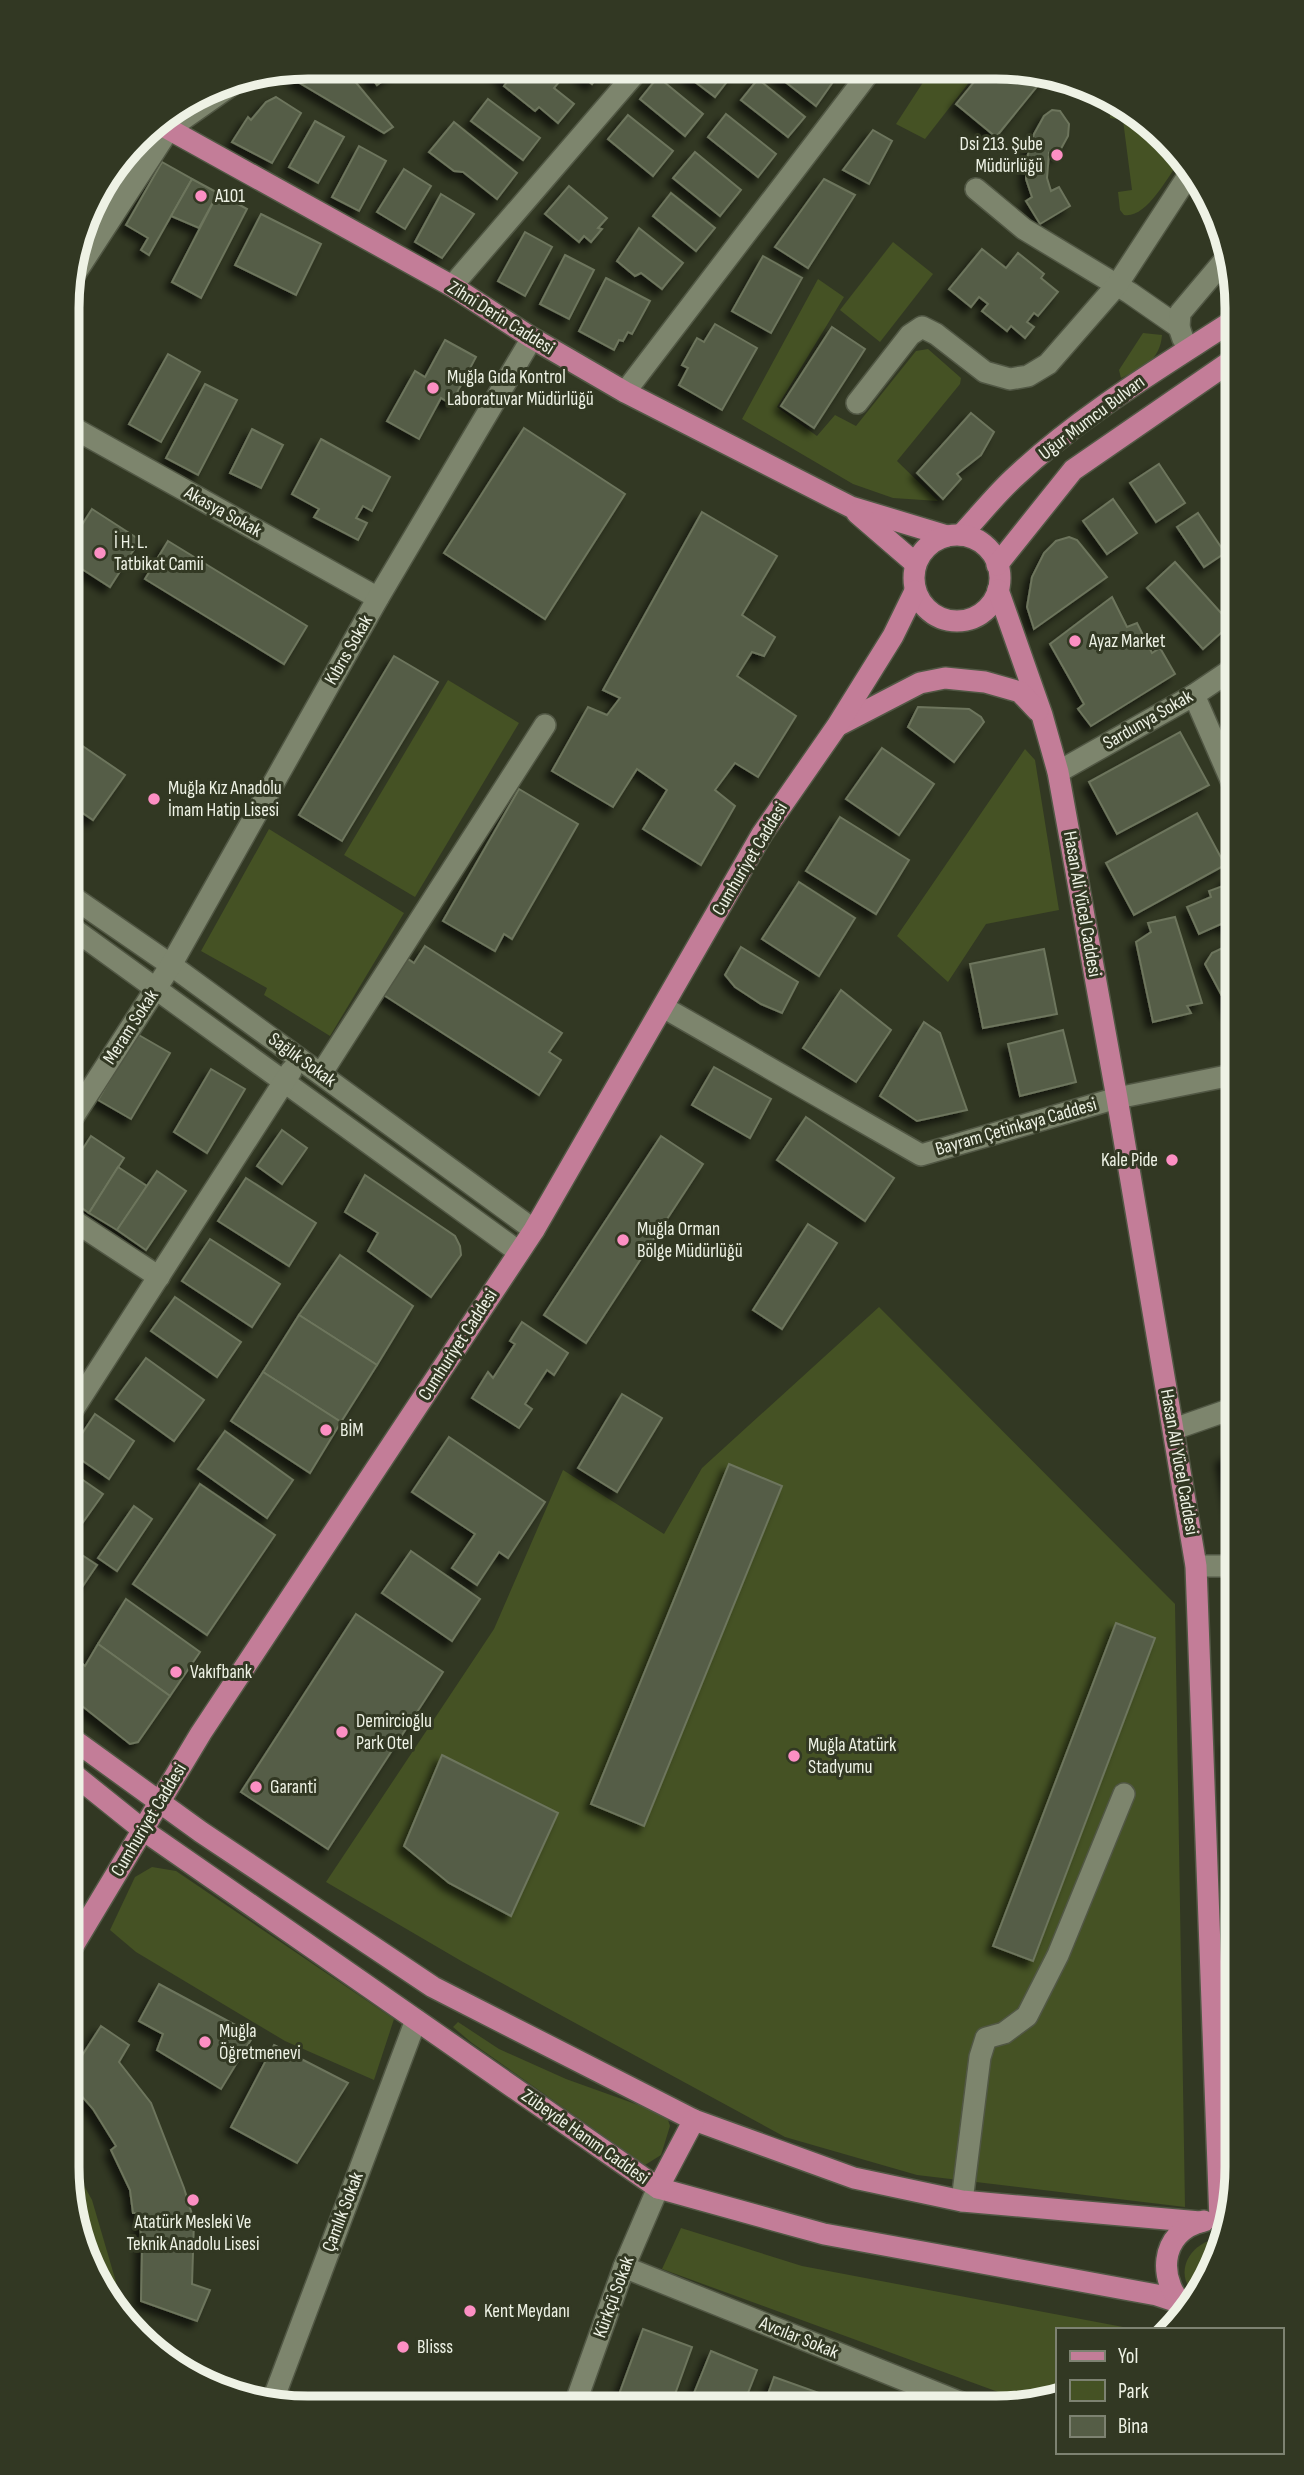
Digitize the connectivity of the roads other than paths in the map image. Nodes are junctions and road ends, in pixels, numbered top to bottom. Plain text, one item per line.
1 (630, 79) edge
2 (864, 79) edge
3 (166, 128) edge
4 (155, 138) edge
5 (1186, 179) edge
6 (976, 189) dead end
7 (86, 253) edge
8 (1220, 265) edge
9 (1117, 285) junction
10 (452, 286) junction
11 (1225, 326) edge
12 (1179, 327) junction
13 (532, 338) junction
14 (1186, 351) junction
15 (1225, 364) edge
16 (625, 392) junction
17 (857, 403) dead end
18 (79, 431) edge
19 (850, 507) junction
20 (954, 536) junction
21 (916, 564) junction
22 (998, 565) junction
23 (998, 590) junction
24 (915, 591) junction
25 (378, 598) junction
26 (1225, 674) edge
27 (1194, 695) junction
28 (1042, 715) junction
29 (545, 724) dead end
30 (837, 726) junction
31 (1225, 766) edge
32 (1058, 772) junction
33 (79, 902) edge
34 (79, 933) edge
35 (171, 965) junction
36 (156, 988) junction
37 (663, 1007) junction
38 (299, 1058) junction
39 (321, 1074) junction
40 (1225, 1076) edge
41 (283, 1083) junction
42 (1117, 1098) junction
43 (79, 1108) edge
44 (79, 1224) edge
45 (534, 1230) junction
46 (519, 1252) junction
47 (159, 1277) junction
48 (79, 1400) edge
49 (1225, 1411) edge
50 (1174, 1429) junction
51 (1196, 1566) junction
52 (1225, 1566) edge
53 (79, 1744) edge
54 (79, 1779) edge
55 (1124, 1794) dead end
56 (159, 1802) junction
57 (143, 1830) junction
58 (79, 1932) edge
59 (433, 1987) junction
60 (416, 2020) junction
61 (1225, 2065) edge
62 (1225, 2111) edge
63 (694, 2120) junction
64 (658, 2188) junction
65 (962, 2201) junction
66 (1216, 2222) edge
67 (624, 2267) junction
68 (1181, 2303) edge
69 (1180, 2305) edge
70 (275, 2393) edge
71 (578, 2396) edge
72 (944, 2396) edge

1 - 10 street
2 - 16 street
3 - 10 main road, Zihni Derin Caddesi
4 - 7 street
5 - 9 street
6 - 9 street
8 - 12 street
9 - 12 street
9 - 17 street
10 - 13 main road, Zihni Derin Caddesi
11 - 14 main road, Uğur Mumcu Bulvarı
12 - 14 street
13 - 16 main road, Zihni Derin Caddesi
13 - 25 street, Kıbrıs Sokak
14 - 20 main road, Uğur Mumcu Bulvarı
15 - 22 main road, Uğur Mumcu Bulvarı
16 - 19 main road, Zihni Derin Caddesi
18 - 25 street, Akasya Sokak
19 - 20 main road
19 - 21 main road
20 - 21 main road
20 - 22 main road
21 - 24 main road
22 - 23 main road
23 - 24 main road
23 - 28 main road, Hasan Ali Yücel Caddesi
24 - 30 main road, Cumhuriyet Caddesi
25 - 35 street, Kıbrıs Sokak
26 - 27 street, Sardunya Sokak
27 - 31 street
27 - 32 street, Sardunya Sokak
28 - 30 main road
28 - 32 main road, Hasan Ali Yücel Caddesi
29 - 39 street
30 - 37 main road, Cumhuriyet Caddesi
32 - 42 main road, Hasan Ali Yücel Caddesi
33 - 35 street, Sağlık Sokak
34 - 36 street, Sağlık Sokak
35 - 36 street, Meram Sokak
35 - 38 street, Sağlık Sokak
36 - 41 street, Sağlık Sokak
36 - 43 street, Meram Sokak
37 - 42 street, Bayram Çetinkaya Caddesi
37 - 45 main road, Cumhuriyet Caddesi
38 - 39 street, Sağlık Sokak
38 - 41 street
39 - 45 street, Sağlık Sokak
40 - 42 street, Bayram Çetinkaya Caddesi
41 - 46 street, Sağlık Sokak
41 - 47 street
42 - 50 main road, Hasan Ali Yücel Caddesi
44 - 47 street
45 - 46 main road, Cumhuriyet Caddesi
46 - 56 main road, Cumhuriyet Caddesi
47 - 48 street
49 - 50 street
50 - 51 main road, Hasan Ali Yücel Caddesi
51 - 52 street
51 - 61 main road, Hasan Ali Yücel Caddesi
53 - 56 main road
54 - 57 main road, Zübeyde Hanım Caddesi
55 - 65 street
56 - 57 main road, Cumhuriyet Caddesi
56 - 59 main road
57 - 58 main road, Cumhuriyet Caddesi
57 - 60 main road, Zübeyde Hanım Caddesi
59 - 60 main road
59 - 63 main road
60 - 64 main road, Zübeyde Hanım Caddesi
60 - 70 street, Çamlık Sokak
62 - 66 main road, Hasan Ali Yücel Caddesi
63 - 64 main road
63 - 65 main road
64 - 67 street, Kürkçü Sokak
64 - 69 main road, Zübeyde Hanım Caddesi
65 - 66 main road
66 - 68 main road
67 - 71 street, Kürkçü Sokak
67 - 72 street, Avcılar Sokak

